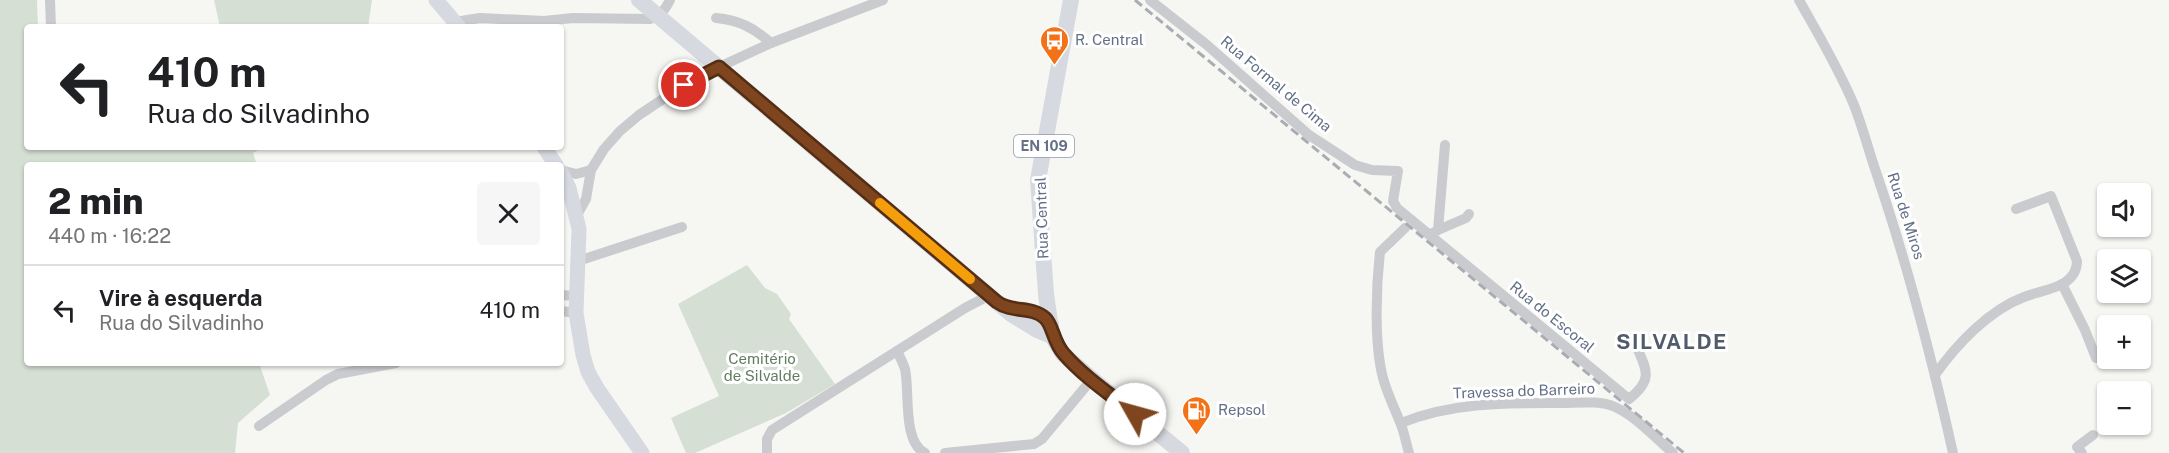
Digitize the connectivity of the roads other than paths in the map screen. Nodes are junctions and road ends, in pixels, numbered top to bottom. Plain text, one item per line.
1 (50, 0) edge
2 (436, 0) edge
3 (639, 0) edge
4 (670, 0) edge
5 (883, 0) edge
6 (1071, 0) edge
7 (1150, 0) edge
8 (1799, 0) edge
9 (659, 16) junction
10 (716, 18) dead end
11 (51, 24) edge
12 (457, 24) edge
13 (771, 43) junction
14 (719, 67) junction
15 (1445, 145) dead end
16 (591, 170) junction
17 (564, 172) edge
18 (564, 177) edge
19 (1393, 201) joint
20 (2016, 209) dead end
21 (1469, 214) dead end
22 (577, 215) junction
23 (682, 227) dead end
24 (1405, 228) dead end
25 (1434, 232) junction
26 (578, 261) junction
27 (2062, 284) junction
28 (569, 295) edge
29 (990, 295) junction
30 (569, 312) edge
31 (1042, 316) junction
32 (1633, 338) dead end
33 (897, 351) junction
34 (2096, 358) dead end
35 (380, 366) edge
36 (1935, 375) junction
37 (1092, 379) junction
38 (1401, 423) junction
39 (259, 426) dead end
40 (2092, 435) dead end
41 (642, 453) edge
42 (767, 453) edge
43 (925, 453) edge
44 (945, 453) edge
45 (1182, 453) edge
46 (1409, 453) edge
47 (1673, 453) edge
48 (1953, 453) edge
49 (2082, 453) edge

1 - 11 street
2 - 12 main road
3 - 9 main road
4 - 9 street
5 - 13 street
6 - 31 main road, Rua Central / EN 109
7 - 19 street, Rua Formal de Cima
8 - 36 street, Rua de Miros
9 - 12 street
9 - 14 main road
10 - 13 street
13 - 14 street
14 - 16 street
14 - 29 main road
15 - 25 street
16 - 17 street
16 - 22 street
18 - 22 main road
19 - 25 street, Rua do Escoral
20 - 27 street
21 - 25 street
22 - 26 main road
23 - 26 street
24 - 38 street
25 - 32 street, Rua do Escoral
26 - 28 main road
27 - 34 street
27 - 36 street
28 - 30 main road
29 - 31 main road
29 - 33 street
30 - 41 main road
31 - 37 main road
33 - 42 street
33 - 43 street
35 - 39 street
36 - 48 street, Rua de Miros
37 - 44 street
37 - 45 main road
38 - 46 street
38 - 47 street, Travessa do Barreiro
40 - 49 street

